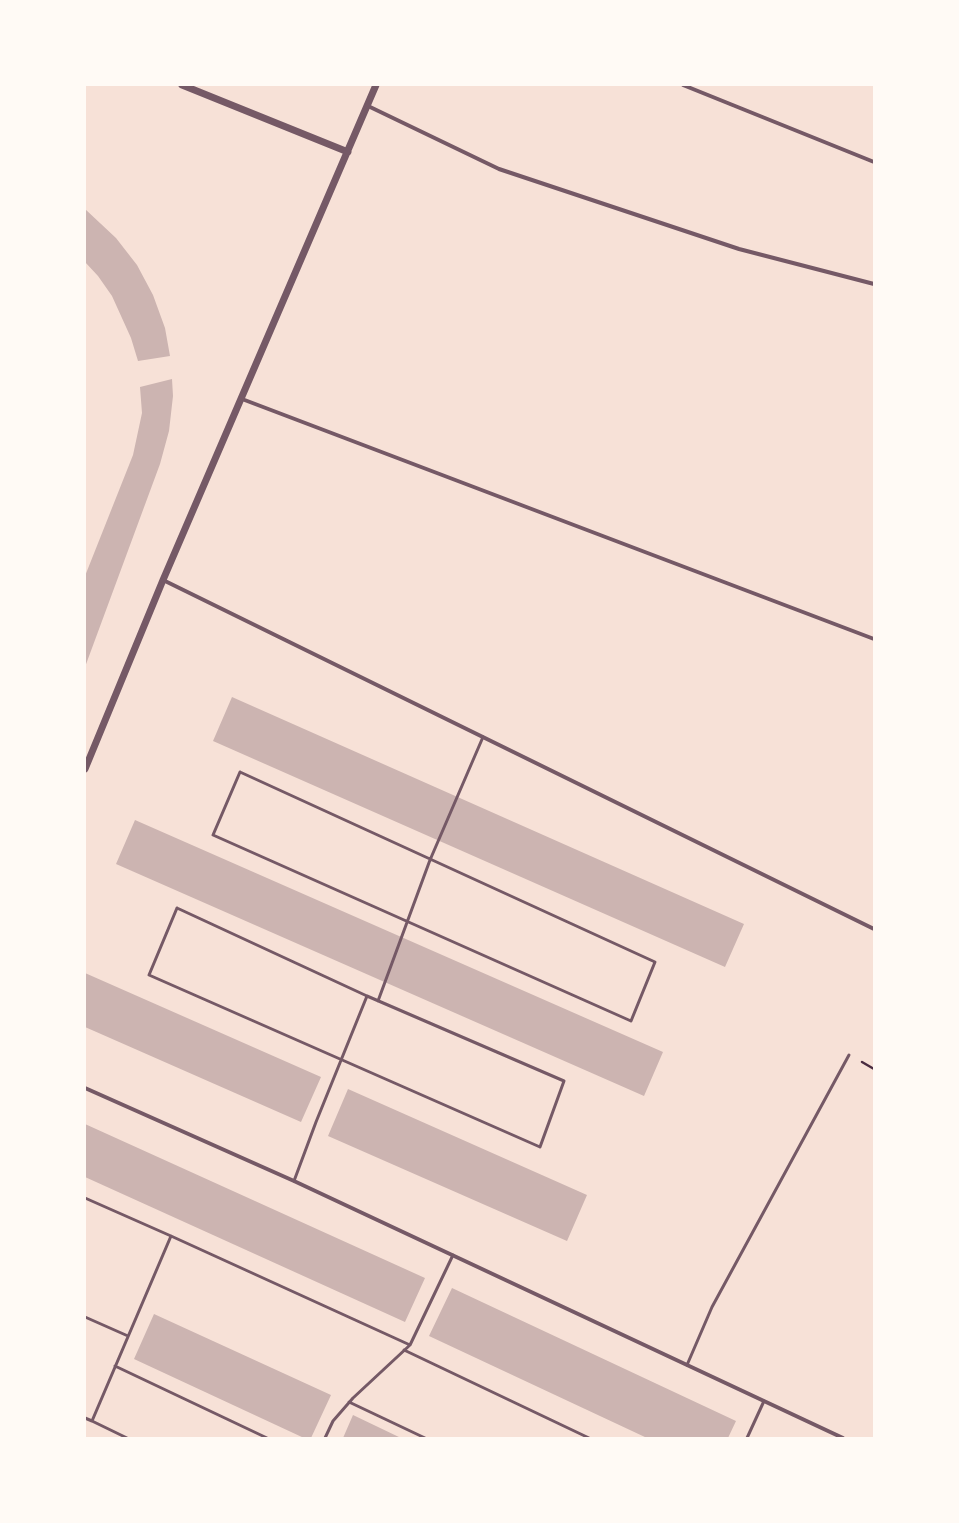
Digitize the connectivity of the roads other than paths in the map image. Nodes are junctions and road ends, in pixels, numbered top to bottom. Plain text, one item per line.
1 (182, 85) edge
2 (376, 85) edge
3 (683, 85) edge
4 (368, 106) junction
5 (348, 152) junction
6 (874, 162) edge
7 (874, 284) edge
8 (242, 399) junction
9 (163, 580) junction
10 (874, 639) edge
11 (483, 737) junction
12 (85, 769) edge
13 (430, 860) junction
14 (407, 922) junction
15 (874, 929) edge
16 (367, 996) junction
17 (378, 1001) junction
18 (849, 1055) dead end
19 (341, 1060) junction
20 (85, 1088) edge
21 (294, 1181) junction
22 (85, 1198) edge
23 (171, 1236) junction
24 (453, 1255) junction
25 (85, 1317) edge
26 (128, 1336) junction
27 (410, 1345) junction
28 (404, 1350) junction
29 (687, 1365) junction
30 (115, 1366) junction
31 (764, 1401) junction
32 (349, 1402) junction
33 (85, 1418) edge
34 (92, 1421) junction
35 (127, 1438) edge
36 (267, 1438) edge
37 (325, 1438) edge
38 (425, 1438) edge
39 (589, 1438) edge
40 (747, 1438) edge
41 (843, 1438) edge

1 - 5 street
2 - 4 street
3 - 6 street
4 - 5 street
4 - 7 street
5 - 8 street
8 - 9 street
8 - 10 street
9 - 11 street
9 - 12 street
11 - 13 lane
11 - 15 street
13 - 14 lane
13 - 14 lane
13 - 14 lane
14 - 17 lane
16 - 17 lane
16 - 19 lane
16 - 19 lane
17 - 19 lane
18 - 29 lane
19 - 21 lane
20 - 21 street
21 - 24 street
22 - 23 lane
23 - 26 lane
23 - 27 lane
24 - 27 lane
24 - 29 street
25 - 26 lane
26 - 30 lane
27 - 28 lane
28 - 32 lane
28 - 39 lane
29 - 31 street
30 - 34 lane
30 - 36 lane
31 - 40 lane
31 - 41 street
32 - 37 lane
32 - 38 lane
33 - 34 lane
34 - 35 lane

